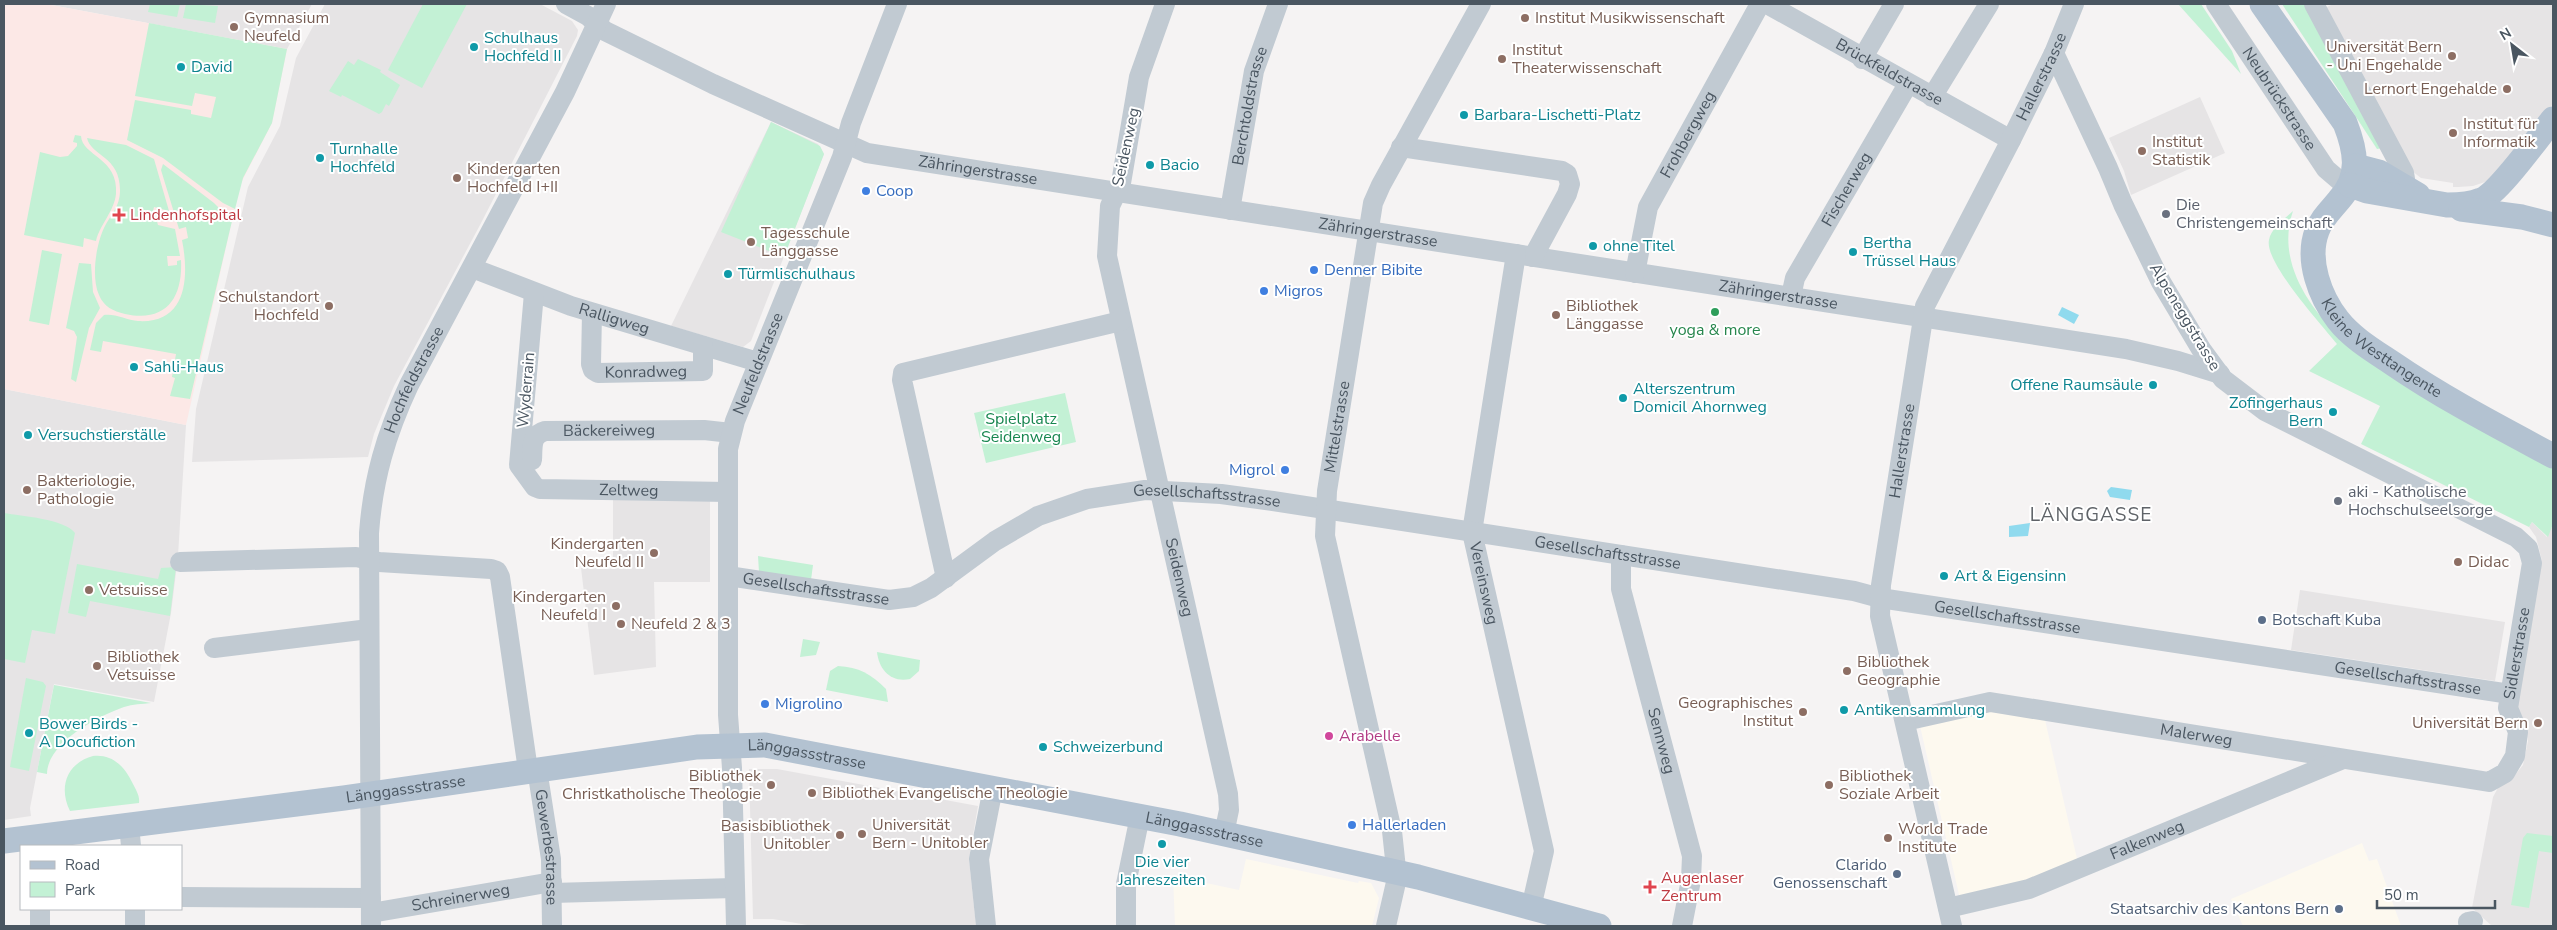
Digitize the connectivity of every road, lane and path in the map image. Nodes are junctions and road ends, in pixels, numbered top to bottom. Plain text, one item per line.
1 (566, 4) edge
2 (606, 4) edge
3 (898, 4) edge
4 (1165, 4) edge
5 (1278, 4) edge
6 (1481, 4) edge
7 (1760, 4) edge
8 (1767, 4) edge
9 (1894, 4) edge
10 (1989, 4) edge
11 (2074, 4) edge
12 (2216, 4) edge
13 (2262, 4) edge
14 (2314, 4) edge
15 (597, 24) junction
16 (2054, 53) junction
17 (1862, 59) junction
18 (1908, 84) junction
19 (1932, 97) junction
20 (2553, 119) edge
21 (2011, 140) junction
22 (846, 144) junction
23 (1401, 147) junction
24 (2353, 175) junction
25 (2498, 185) junction
26 (2402, 191) junction
27 (1117, 192) junction
28 (2438, 203) junction
29 (1230, 210) junction
30 (2522, 217) junction
31 (2553, 225) edge
32 (1368, 231) junction
33 (1525, 256) junction
34 (472, 268) junction
35 (1635, 273) junction
36 (534, 293) junction
37 (1791, 296) junction
38 (592, 313) junction
39 (1923, 318) junction
40 (1120, 322) junction
41 (703, 346) junction
42 (758, 362) junction
43 (2220, 374) junction
44 (731, 433) junction
45 (2553, 456) edge
46 (532, 482) junction
47 (1159, 490) junction
48 (728, 492) junction
49 (1325, 510) junction
50 (1472, 532) junction
51 (2524, 543) joint
52 (1621, 555) junction
53 (368, 561) junction
54 (180, 562) dead end
55 (728, 576) junction
56 (946, 578) junction
57 (1880, 598) junction
58 (369, 629) junction
59 (214, 648) dead end
60 (2510, 694) junction
61 (1905, 721) junction
62 (730, 745) junction
63 (2343, 759) junction
64 (532, 769) junction
65 (2489, 782) joint
66 (992, 788) junction
67 (370, 794) junction
68 (1140, 816) junction
69 (1224, 834) junction
70 (130, 835) edge
71 (4, 841) edge
72 (40, 841) edge
73 (1397, 872) junction
74 (552, 887) junction
75 (734, 888) junction
76 (182, 898) edge
77 (1532, 908) junction
78 (40, 910) edge
79 (135, 910) edge
80 (371, 912) edge
81 (1950, 917) edge
82 (40, 926) edge
83 (135, 926) edge
84 (552, 926) edge
85 (736, 926) edge
86 (986, 926) edge
87 (1126, 926) edge
88 (1386, 926) edge
89 (1599, 926) edge
90 (1682, 926) edge

1 - 15 street, Zähringerstrasse
2 - 15 street, Hochfeldstrasse
3 - 22 street, Neufeldstrasse
4 - 27 street, Seidenweg
5 - 29 street, Berchtoldstrasse
6 - 23 street, Mittelstrasse
7 - 35 street, Frohbergweg
8 - 17 street, Brückfeldstrasse
9 - 17 street
10 - 19 street
11 - 16 street, Hallerstrasse
12 - 24 street, Neubrückstrasse
13 - 24 main road
14 - 26 street
15 - 22 street, Zähringerstrasse
15 - 34 street, Hochfeldstrasse
16 - 21 street, Hallerstrasse
16 - 43 street, Alpeneggstrasse
17 - 18 street, Brückfeldstrasse
18 - 19 street, Brückfeldstrasse
18 - 37 street, Fischerweg
19 - 21 street, Brückfeldstrasse
20 - 25 main road
21 - 39 street, Hallerstrasse
22 - 27 street, Zähringerstrasse
22 - 42 street, Neufeldstrasse
23 - 32 street, Mittelstrasse
23 - 33 street, Vereinsweg
24 - 26 main road
24 - 45 main road, Kleine Westtangente
25 - 28 main road
25 - 30 main road
26 - 28 main road
27 - 29 street, Zähringerstrasse
27 - 40 street, Seidenweg
28 - 30 main road
29 - 32 street, Zähringerstrasse
30 - 31 main road
32 - 33 street, Zähringerstrasse
32 - 49 street, Mittelstrasse
33 - 35 street, Zähringerstrasse
33 - 50 street, Vereinsweg
34 - 36 street, Ralligweg
34 - 53 street, Hochfeldstrasse
35 - 37 street, Zähringerstrasse
36 - 38 street, Ralligweg
36 - 46 street, Wyderrain
37 - 39 street, Zähringerstrasse
38 - 41 street, Ralligweg
38 - 41 street, Konradweg
39 - 43 street, Zähringerstrasse
39 - 57 street, Hallerstrasse
40 - 47 street, Seidenweg
40 - 56 street
41 - 42 street, Ralligweg
42 - 44 street, Neufeldstrasse
43 - 51 street, Alpeneggstrasse
44 - 46 street, Bäckereiweg
44 - 48 street, Neufeldstrasse
46 - 48 street, Zeltweg
47 - 49 street, Gesellschaftsstrasse
47 - 56 street, Gesellschaftsstrasse
47 - 69 street, Seidenweg
48 - 55 street, Neufeldstrasse
49 - 50 street, Gesellschaftsstrasse
49 - 73 street, Mittelstrasse
50 - 52 street, Gesellschaftsstrasse
50 - 77 street, Vereinsweg
51 - 60 street, Sidlerstrasse
52 - 57 street, Gesellschaftsstrasse
52 - 90 street, Sennweg
53 - 54 street
53 - 58 street, Hochfeldstrasse
53 - 64 street, Gewerbestrasse
55 - 56 street, Gesellschaftsstrasse
55 - 62 street, Neufeldstrasse
57 - 60 street, Gesellschaftsstrasse
57 - 61 street, Hallerstrasse
58 - 59 street
58 - 67 street, Hochfeldstrasse
60 - 65 street, Sidlerstrasse
61 - 63 street, Malerweg
61 - 81 street, Hallerstrasse
62 - 64 main road, Länggassstrasse
62 - 66 main road, Länggassstrasse
62 - 75 street, Neufeldstrasse
63 - 65 street, Malerweg
63 - 81 street, Falkenweg
64 - 67 main road, Länggassstrasse
64 - 74 street, Gewerbestrasse
66 - 68 main road, Länggassstrasse
66 - 86 street
67 - 70 main road, Länggassstrasse
67 - 80 street, Hochfeldstrasse
68 - 69 main road, Länggassstrasse
68 - 87 street
69 - 73 main road, Länggassstrasse
70 - 72 main road, Länggassstrasse
71 - 72 main road, Länggassstrasse
73 - 77 main road, Länggassstrasse
73 - 88 street, Mittelstrasse
74 - 75 street, Schreinerweg
74 - 80 street, Schreinerweg
74 - 84 street, Gewerbestrasse
75 - 85 street, Neufeldstrasse
76 - 80 street, Schreinerweg
77 - 89 main road, Länggassstrasse
78 - 82 street
79 - 83 street

